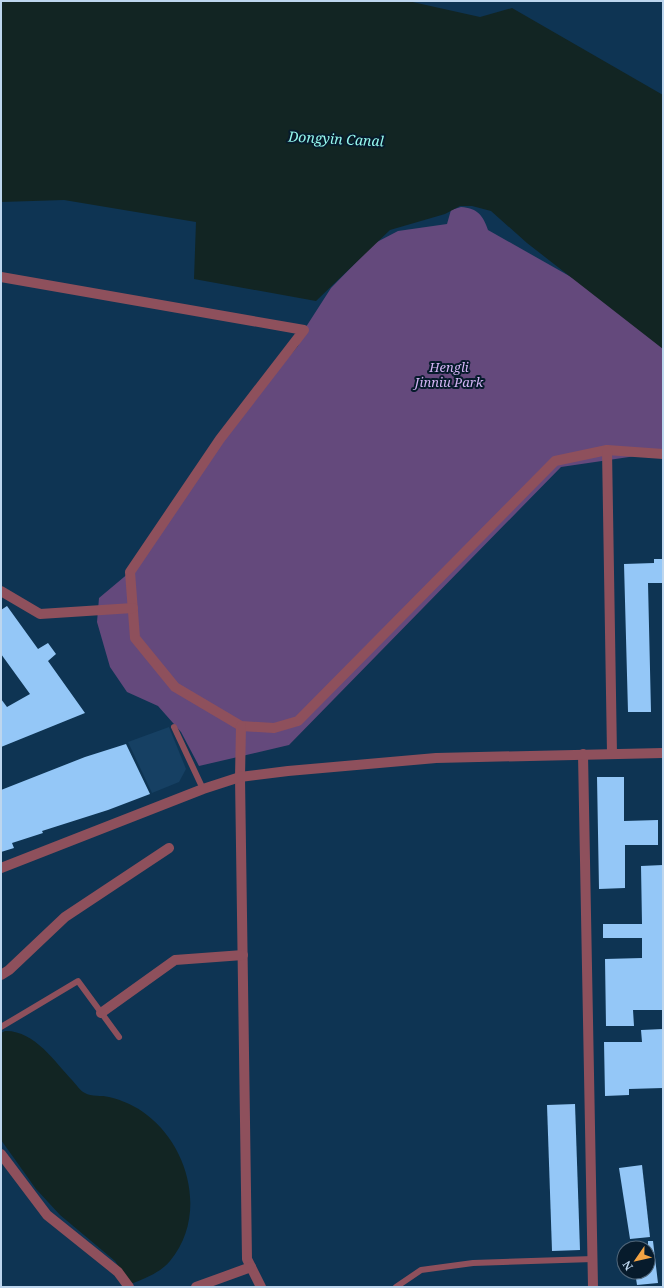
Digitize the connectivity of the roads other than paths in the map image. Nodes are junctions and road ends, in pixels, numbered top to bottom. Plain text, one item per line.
1 (1, 277) edge
2 (607, 450) junction
3 (663, 454) edge
4 (1, 591) edge
5 (133, 608) junction
6 (241, 726) junction
7 (174, 727) dead end
8 (663, 753) edge
9 (583, 754) junction
10 (612, 754) junction
11 (240, 777) junction
12 (203, 789) junction
13 (169, 848) dead end
14 (1, 868) edge
15 (243, 955) junction
16 (1, 975) edge
17 (101, 1013) junction
18 (1, 1027) edge
19 (118, 1037) dead end
20 (1, 1154) edge
21 (593, 1259) junction
22 (251, 1267) junction
23 (129, 1287) edge
24 (196, 1287) edge
25 (260, 1287) edge
26 (396, 1287) edge
27 (593, 1287) edge

1 - 5 street
2 - 3 street
2 - 6 street
2 - 10 street
4 - 5 street
5 - 6 street
6 - 11 street
7 - 12 lane
8 - 10 street
9 - 10 street
9 - 11 street
9 - 21 street
11 - 12 street
11 - 15 street
12 - 14 street
13 - 16 street
15 - 17 street
15 - 22 street
17 - 18 lane
17 - 19 lane
20 - 23 street
21 - 26 lane
21 - 27 street
22 - 24 street
22 - 25 street

